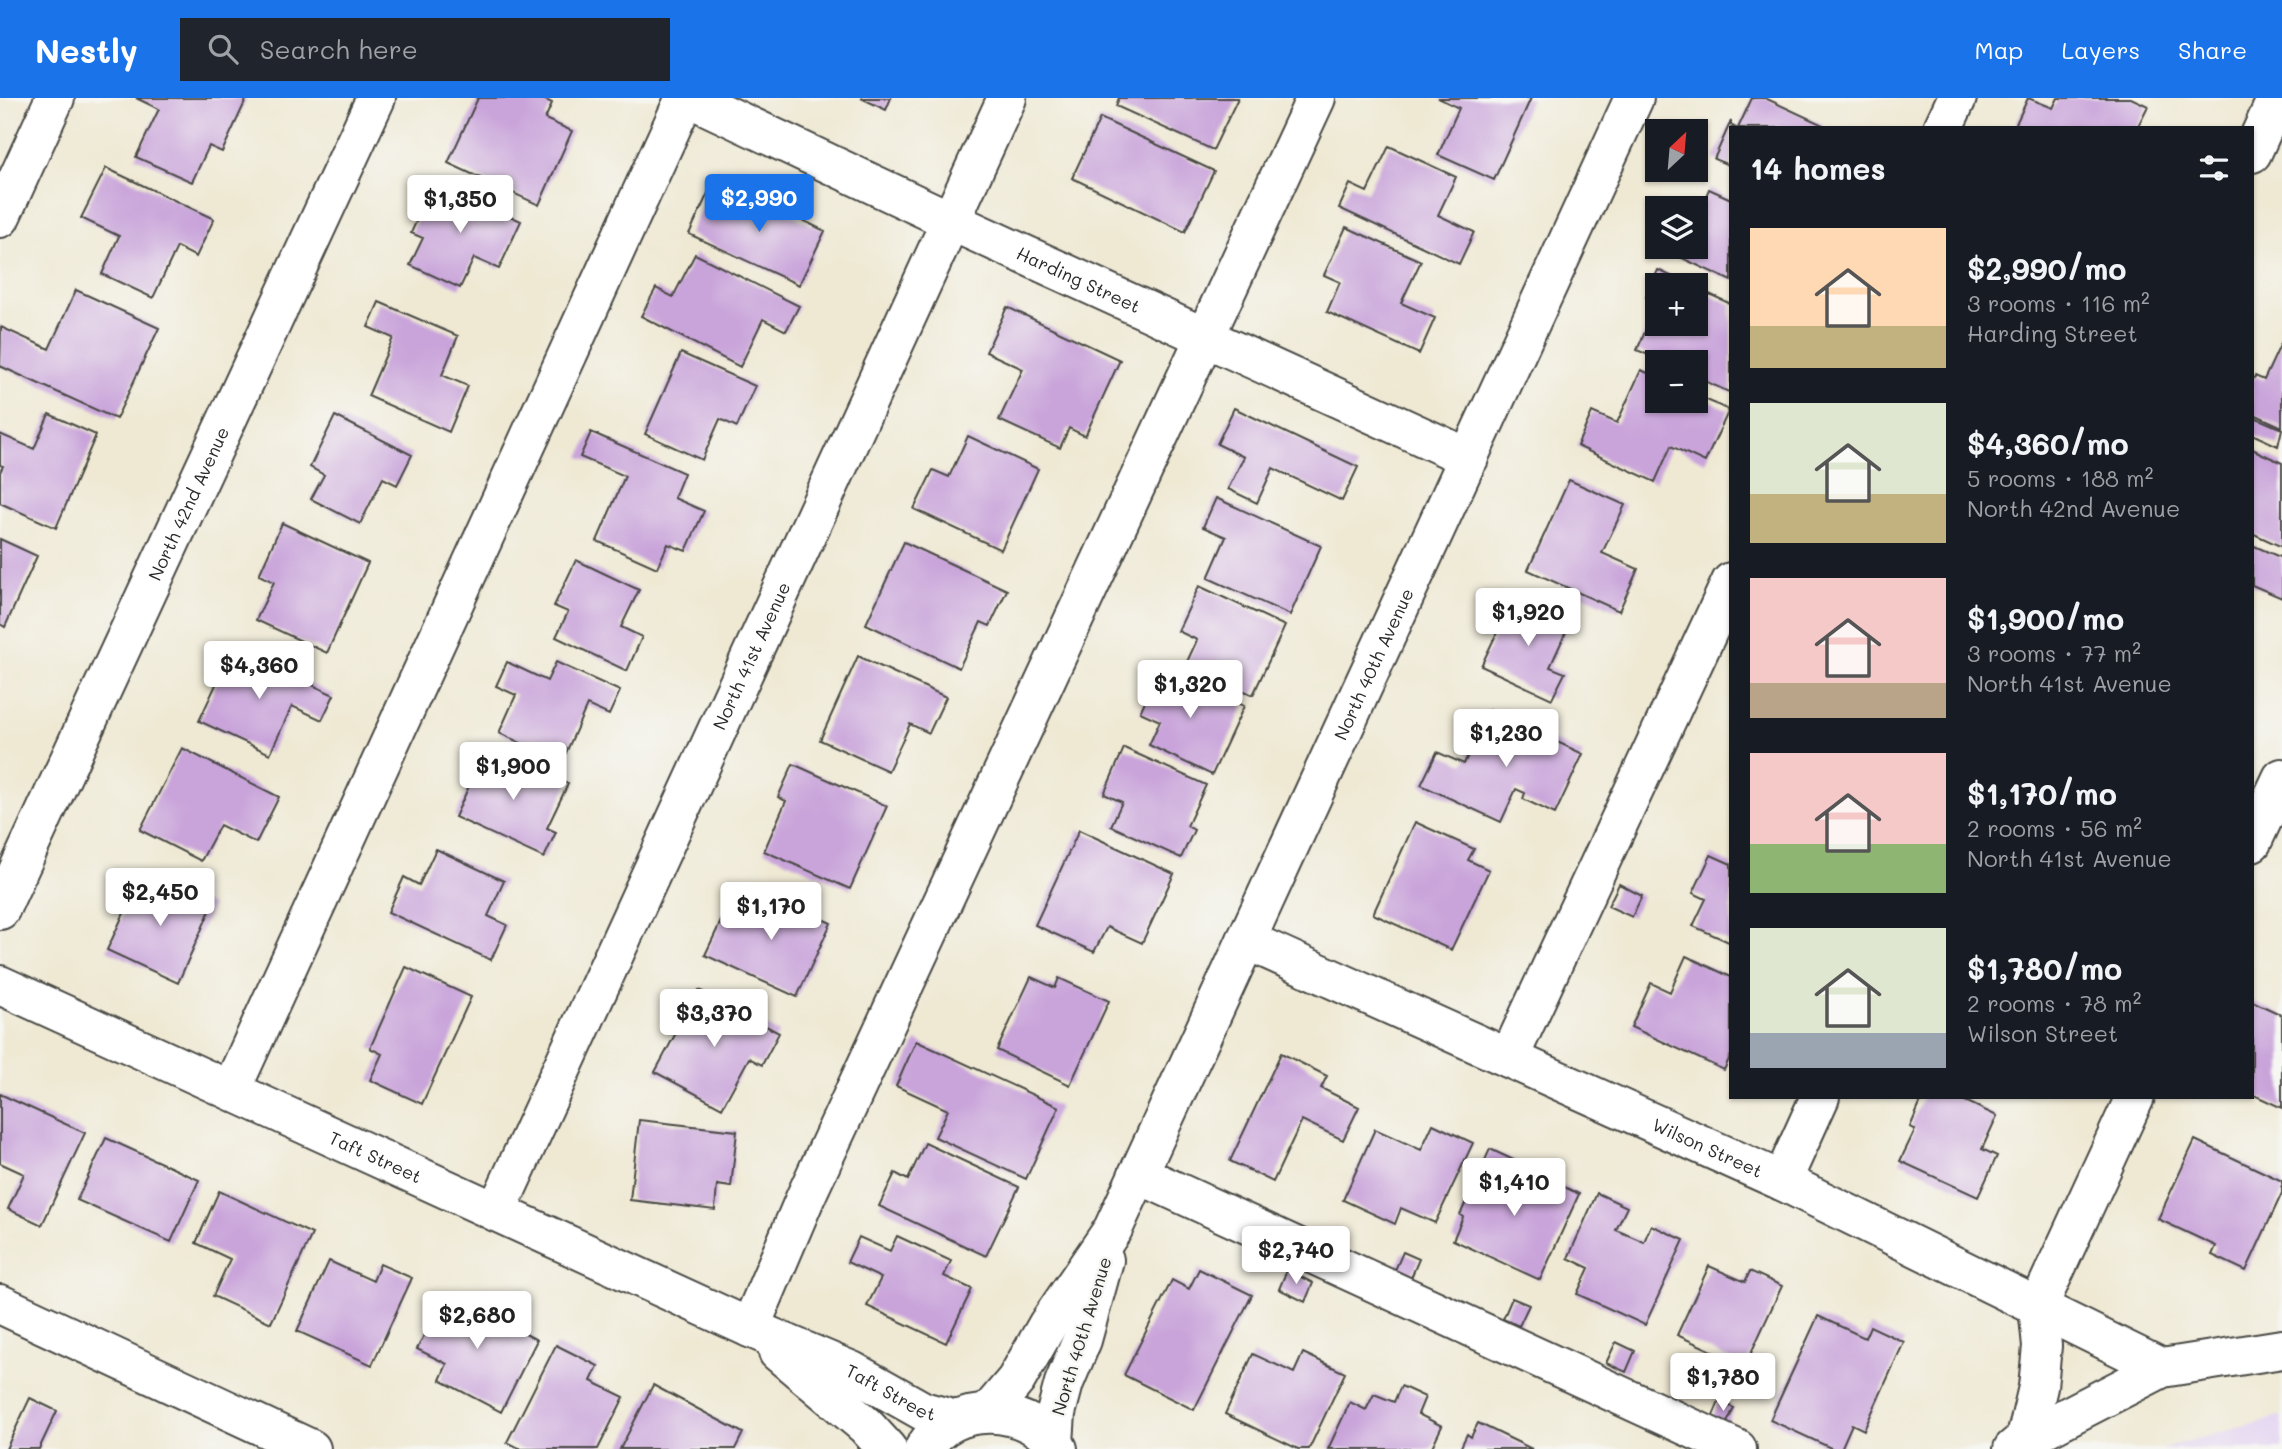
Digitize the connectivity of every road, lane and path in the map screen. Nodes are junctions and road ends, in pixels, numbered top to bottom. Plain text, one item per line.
1 (55, 98) edge
2 (376, 98) edge
3 (685, 98) edge
4 (690, 98) edge
5 (1007, 98) edge
6 (1316, 98) edge
7 (1634, 98) edge
8 (1956, 98) edge
9 (2277, 98) edge
10 (1944, 126) edge
11 (2254, 149) edge
12 (0, 218) edge
13 (951, 221) junction
14 (1205, 337) junction
15 (1469, 458) junction
16 (1729, 586) edge
17 (2282, 778) edge
18 (2254, 838) edge
19 (0, 910) edge
20 (1246, 940) junction
21 (0, 985) edge
22 (1509, 1058) junction
23 (231, 1090) junction
24 (1819, 1099) edge
25 (2134, 1099) edge
26 (1138, 1174) junction
27 (1782, 1181) junction
28 (496, 1212) junction
29 (1113, 1229) junction
30 (0, 1304) edge
31 (2038, 1307) junction
32 (750, 1328) junction
33 (2282, 1349) edge
34 (2162, 1367) junction
35 (972, 1417) junction
36 (2019, 1444) edge
37 (1056, 1446) edge
38 (311, 1449) edge
39 (887, 1449) edge
40 (924, 1449) edge
41 (1737, 1449) edge

1 - 12 street
2 - 19 street, North 42nd Avenue
3 - 23 street
4 - 13 street, Harding Street
5 - 13 street, North 41st Avenue
6 - 14 street
7 - 15 street, North 40th Avenue
8 - 10 street
9 - 11 street
13 - 14 street, Harding Street
13 - 28 street, North 41st Avenue
14 - 15 street, Harding Street
14 - 32 street
15 - 20 street, North 40th Avenue
16 - 22 street
17 - 18 street
20 - 22 street, Wilson Street
20 - 26 street, North 40th Avenue
21 - 23 street, Taft Street
22 - 27 street, Wilson Street
23 - 28 street, Taft Street
24 - 27 street
25 - 31 street
26 - 29 street, North 40th Avenue
26 - 41 street
27 - 31 street, Wilson Street
28 - 32 street, Taft Street
29 - 35 street, North 40th Avenue
29 - 37 street, North 40th Avenue
30 - 38 street
31 - 34 street, Wilson Street
31 - 36 street
32 - 35 street, Taft Street
32 - 39 street, Taft Street
33 - 34 street
34 - 36 street
35 - 37 street, Taft Street
35 - 40 street, North 40th Avenue

